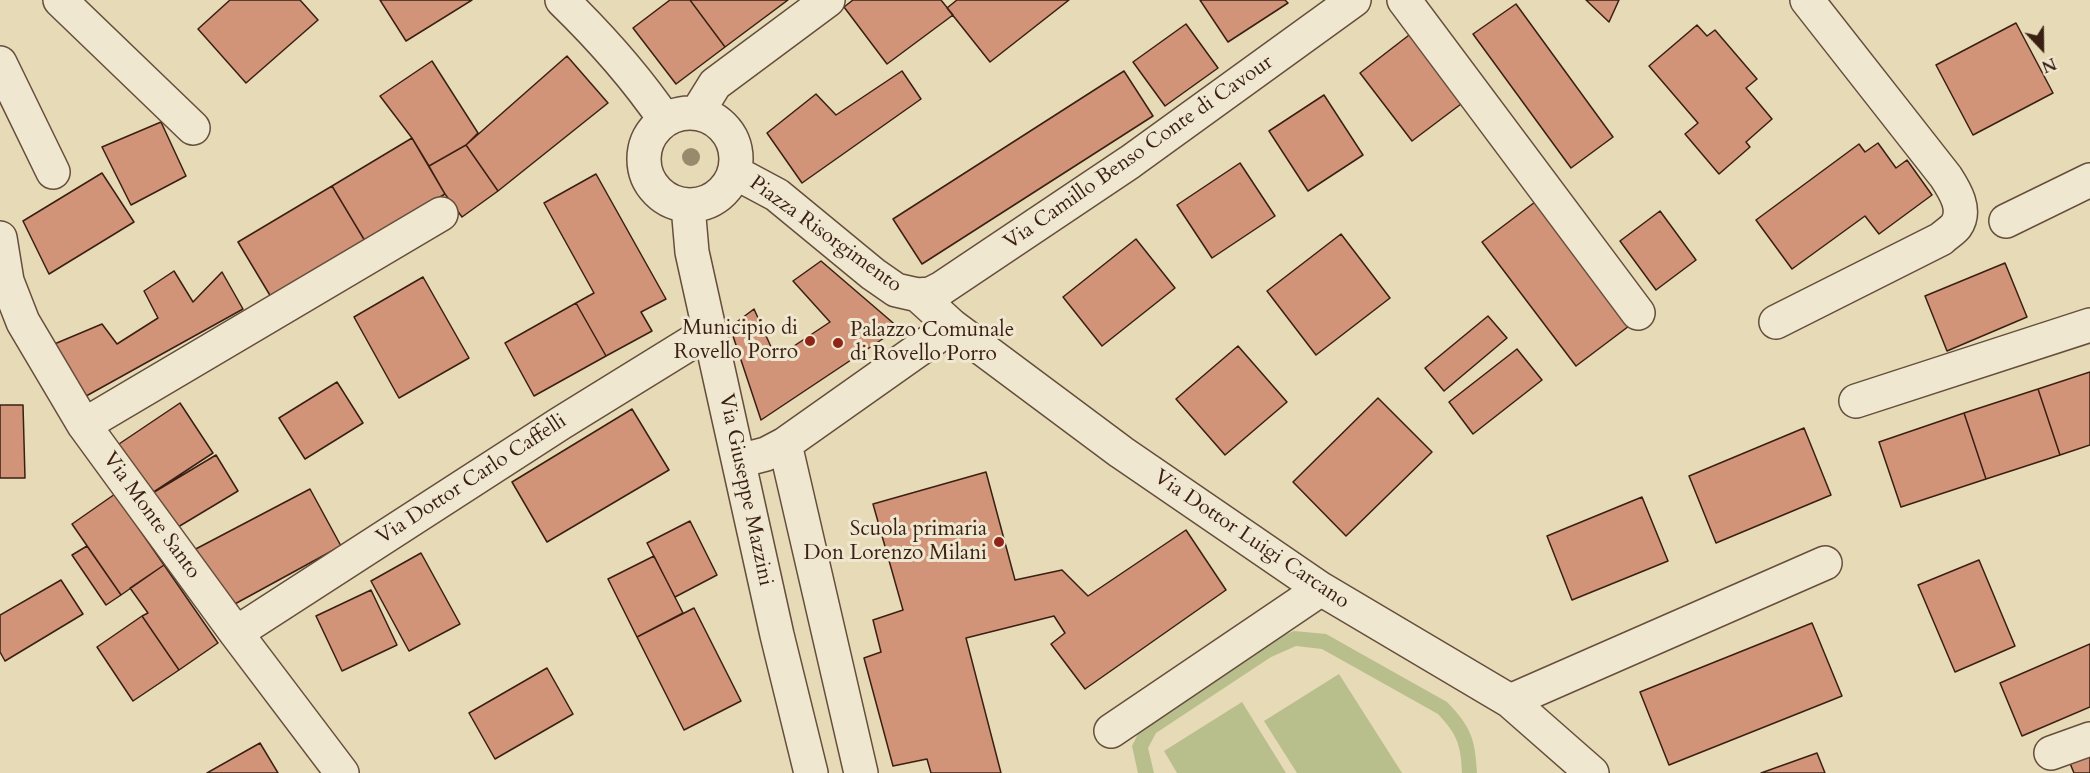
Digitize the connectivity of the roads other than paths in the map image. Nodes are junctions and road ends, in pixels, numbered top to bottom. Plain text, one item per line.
1 (60, 0) edge
2 (562, 0) edge
3 (828, 0) edge
4 (1354, 0) edge
5 (1404, 0) edge
6 (1806, 0) edge
7 (0, 63) edge
8 (697, 113) junction
9 (665, 120) junction
10 (193, 128) dead end
11 (53, 172) dead end
12 (734, 172) junction
13 (2090, 180) edge
14 (688, 206) junction
15 (441, 214) dead end
16 (2006, 221) dead end
17 (0, 238) edge
18 (918, 295) junction
19 (1638, 313) dead end
20 (1776, 322) dead end
21 (2090, 325) edge
22 (952, 326) junction
23 (710, 331) junction
24 (1856, 401) dead end
25 (84, 425) junction
26 (785, 444) junction
27 (739, 461) junction
28 (1825, 563) dead end
29 (1322, 589) junction
30 (236, 633) junction
31 (1510, 701) junction
32 (1112, 731) dead end
33 (2090, 739) edge
34 (2051, 753) dead end
35 (342, 773) edge
36 (811, 773) edge
37 (861, 773) edge
38 (1592, 773) edge

1 - 10 street
2 - 9 street
3 - 8 street
4 - 18 street, Via Camillo Benso Conte di Cavour
5 - 19 street
6 - 20 street
7 - 11 street
8 - 9 street
8 - 12 street
9 - 14 street
12 - 14 street
12 - 18 street, Piazza Risorgimento
13 - 16 street
14 - 23 street, Via Giuseppe Mazzini
15 - 25 street
17 - 25 street, Via Monte Santo
18 - 22 street, Via Dottor Luigi Carcano
21 - 24 street
22 - 26 street
22 - 29 street, Via Dottor Luigi Carcano
23 - 27 street, Via Giuseppe Mazzini
23 - 30 street, Via Dottor Carlo Caffelli
25 - 30 street, Via Monte Santo
26 - 27 street
26 - 37 street
27 - 36 street, Via Giuseppe Mazzini
28 - 31 street
29 - 31 street, Via Dottor Luigi Carcano
29 - 32 street
30 - 35 street, Via Monte Santo
31 - 38 street, Via Dottor Luigi Carcano
33 - 34 street

